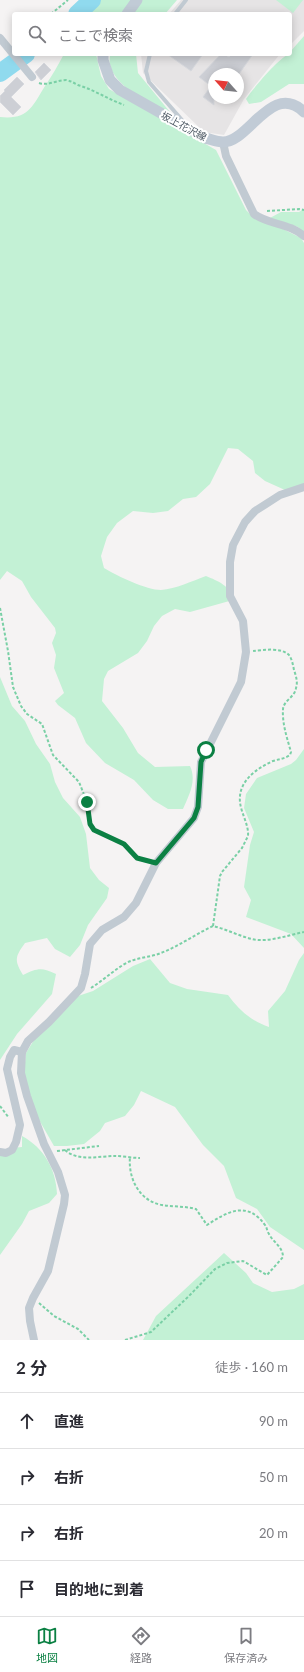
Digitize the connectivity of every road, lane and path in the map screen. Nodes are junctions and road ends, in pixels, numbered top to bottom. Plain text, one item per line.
1 (68, 0) edge
2 (137, 0) edge
3 (186, 0) edge
4 (53, 12) edge
5 (128, 12) edge
6 (177, 12) edge
7 (0, 38) edge
8 (12, 52) edge
9 (15, 56) edge
10 (103, 56) edge
11 (150, 56) edge
12 (32, 78) joint
13 (125, 106) dead end
14 (304, 112) edge
15 (190, 130) junction
16 (223, 142) junction
17 (249, 206) junction
18 (304, 210) edge
19 (304, 236) edge
20 (304, 487) edge
21 (0, 608) edge
22 (246, 652) junction
23 (156, 863) junction
24 (213, 926) junction
25 (304, 932) edge
26 (77, 991) junction
27 (22, 1052) junction
28 (99, 1146) dead end
29 (65, 1150) junction
30 (0, 1152) edge
31 (49, 1154) junction
32 (130, 1157) junction
33 (140, 1158) dead end
34 (33, 1298) junction
35 (34, 1340) edge
36 (89, 1340) edge
37 (125, 1340) edge

1 - 4 path
2 - 5 main road
3 - 6 lane
7 - 8 street
9 - 12 street
10 - 15 main road, 坂上花沢線
11 - 15 lane
12 - 13 path
14 - 16 main road
15 - 16 main road, 坂上花沢線
16 - 17 street
17 - 18 path
17 - 19 street
20 - 22 street
21 - 23 path
22 - 23 street
22 - 24 path
23 - 26 street
24 - 25 path
24 - 26 path
26 - 27 street
27 - 30 street
27 - 31 street
28 - 29 path
29 - 31 path
29 - 32 path
31 - 34 street
32 - 33 path
32 - 37 path
34 - 35 street
34 - 36 path

